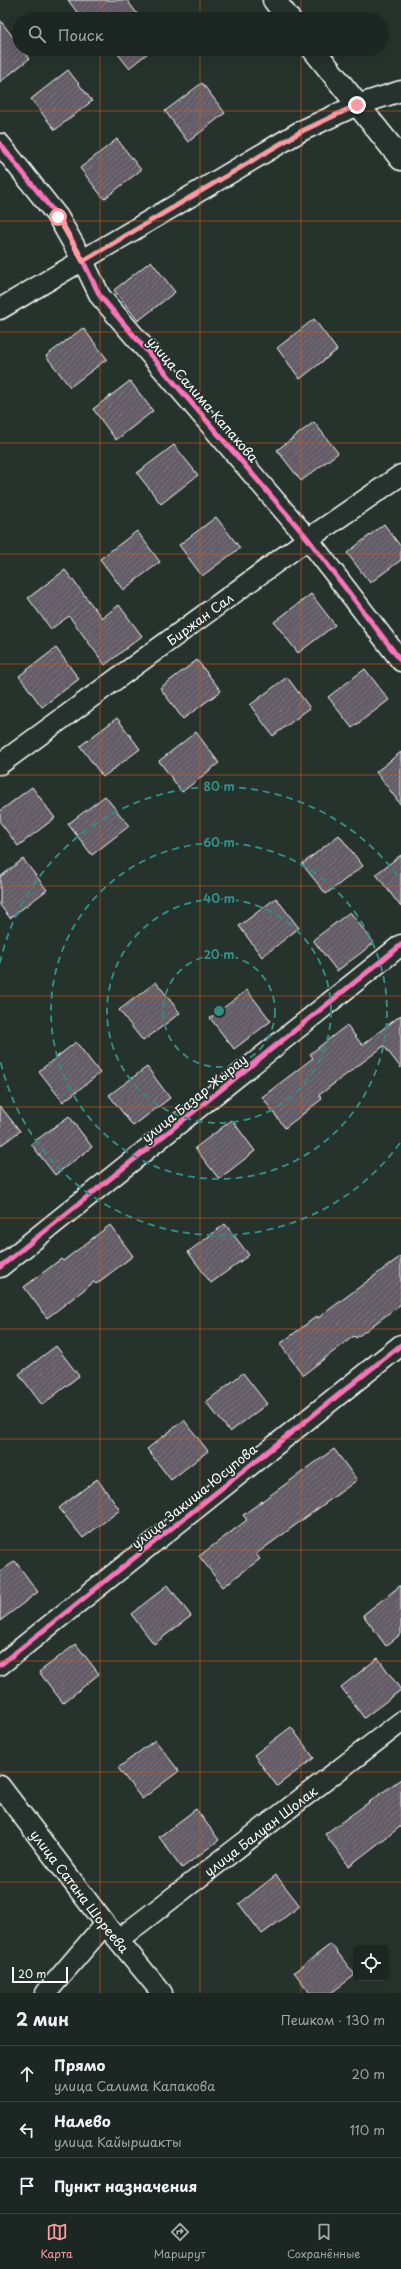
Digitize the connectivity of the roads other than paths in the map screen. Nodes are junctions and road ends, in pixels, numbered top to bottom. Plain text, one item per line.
1 (274, 0) edge
2 (283, 12) edge
3 (318, 56) edge
4 (401, 91) edge
5 (357, 105) junction
6 (0, 144) edge
7 (401, 159) edge
8 (83, 261) junction
9 (0, 309) edge
10 (401, 475) edge
11 (308, 539) junction
12 (401, 661) edge
13 (0, 764) edge
14 (401, 945) edge
15 (0, 1267) edge
16 (401, 1345) edge
17 (0, 1665) edge
18 (401, 1722) edge
19 (0, 1786) edge
20 (106, 1924) junction
21 (119, 1939) junction
22 (46, 1993) edge
23 (162, 1993) edge

1 - 2 street
3 - 5 street
4 - 5 street
5 - 7 street
5 - 8 street
6 - 8 street, улица Салима Капакова
8 - 9 street
8 - 11 street, улица Салима Капакова
10 - 11 street, Биржан Сал
11 - 12 street, улица Салима Капакова
11 - 13 street, Биржан Сал
14 - 15 street, улица Базар Жырау
16 - 17 street, улица Закиша Юсупова
18 - 21 street, улица Балуан Шолак
19 - 20 street, улица Сатана Шореева
20 - 21 street, улица Сатана Шореева
20 - 22 street
21 - 23 street, улица Сатана Шореева

